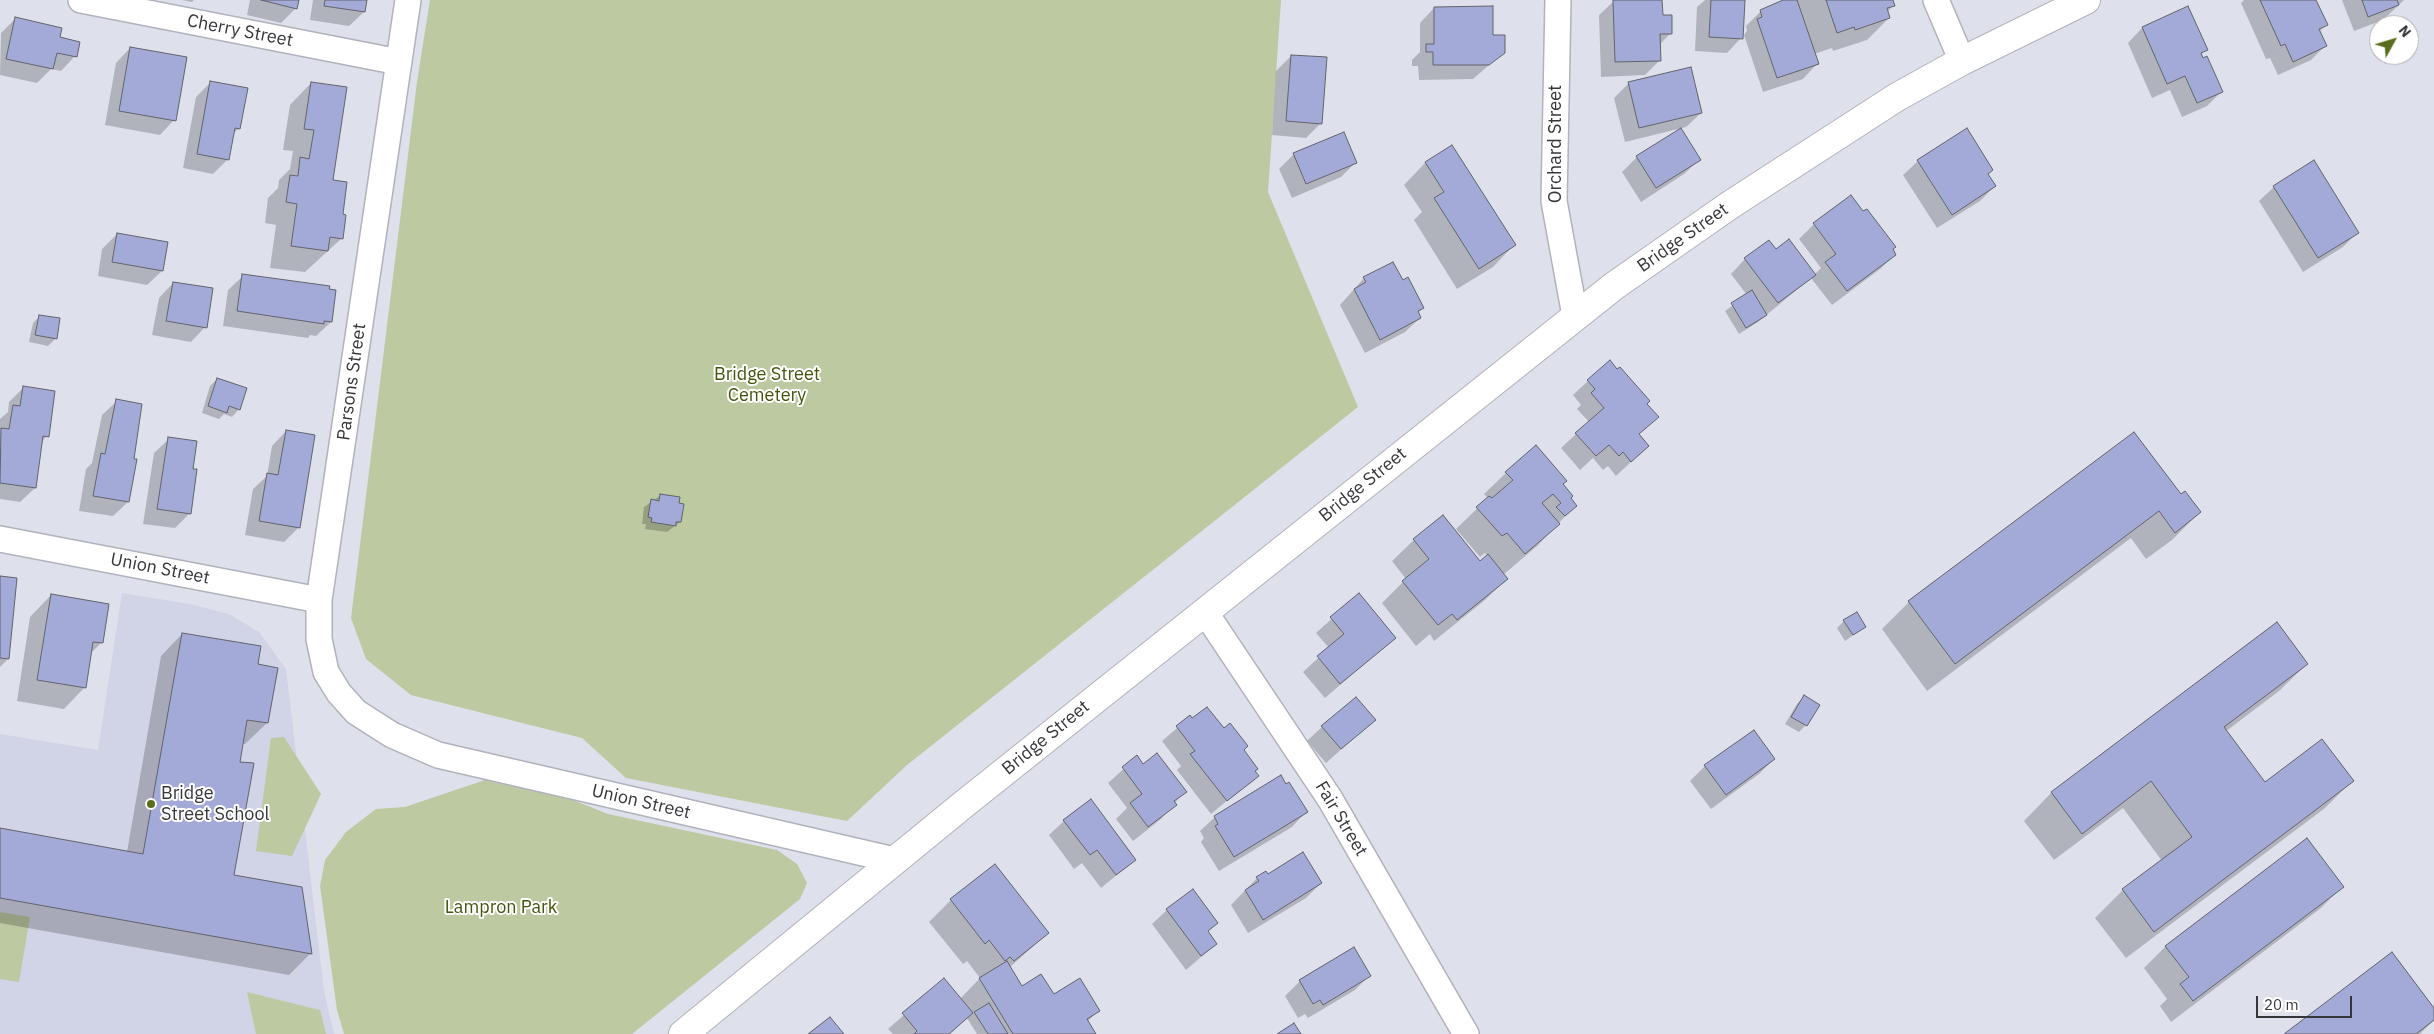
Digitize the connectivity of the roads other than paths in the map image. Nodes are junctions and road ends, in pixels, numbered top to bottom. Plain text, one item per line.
1 (81, 0) edge
2 (408, 0) edge
3 (1558, 0) edge
4 (1936, 0) edge
5 (2086, 0) edge
6 (1962, 61) junction
7 (399, 62) junction
8 (1575, 316) junction
9 (0, 539) edge
10 (319, 600) junction
11 (1205, 612) junction
12 (392, 735) joint
13 (894, 860) junction
14 (682, 1034) edge
15 (1466, 1034) edge

1 - 7 street, Cherry Street
2 - 7 street, Parsons Street
3 - 8 street, Orchard Street
4 - 6 street
5 - 6 highway, Bridge Street
6 - 8 highway, Bridge Street
7 - 10 street, Parsons Street
8 - 11 highway, Bridge Street
9 - 10 street, Union Street
10 - 12 street, Parsons Street
11 - 13 highway, Bridge Street
11 - 15 street, Fair Street
12 - 13 street, Union Street
13 - 14 highway, Bridge Street

